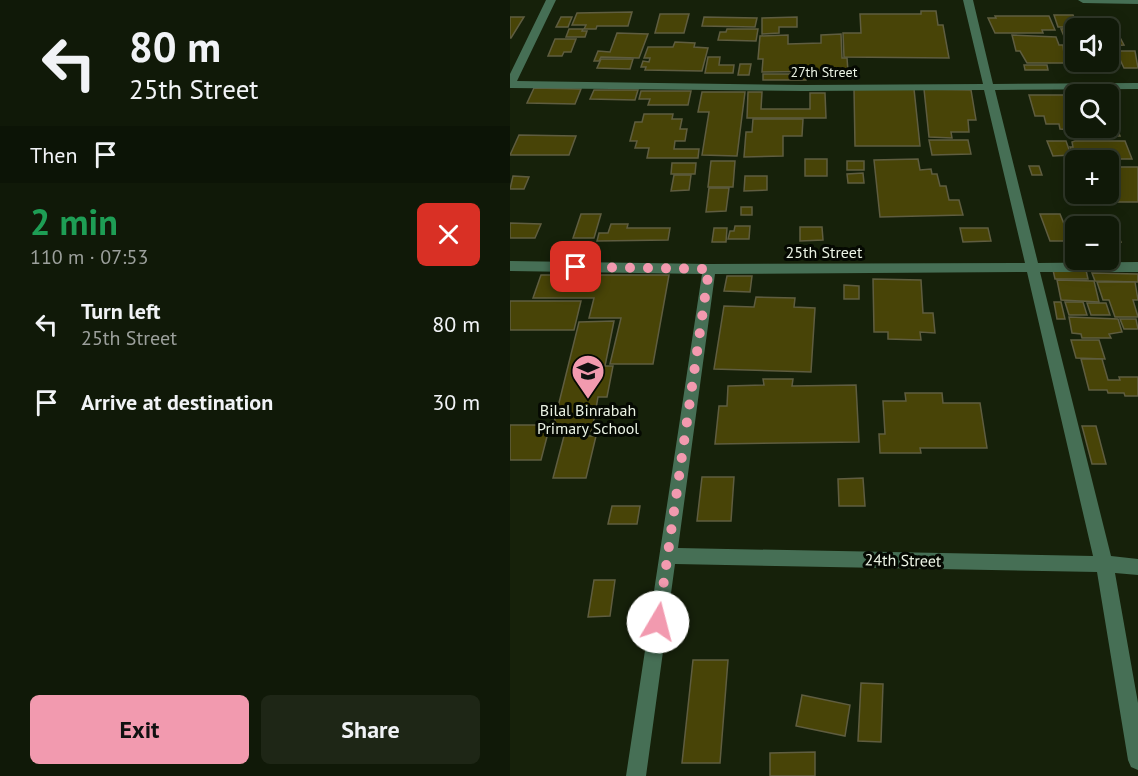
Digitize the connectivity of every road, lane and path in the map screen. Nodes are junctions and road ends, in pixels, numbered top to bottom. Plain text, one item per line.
1 (551, 0) edge
2 (968, 0) edge
3 (1083, 0) edge
4 (1138, 1) edge
5 (510, 84) edge
6 (989, 86) junction
7 (1138, 86) edge
8 (510, 266) edge
9 (1031, 267) junction
10 (1138, 267) edge
11 (709, 269) junction
12 (668, 556) junction
13 (1104, 564) junction
14 (1138, 567) edge
15 (1138, 760) edge
16 (636, 776) edge

1 - 5 street
2 - 6 street
3 - 4 street
5 - 6 street, 27th Street
6 - 7 street, 27th Street
6 - 9 street
8 - 11 street, 25th Street
9 - 10 street, 25th Street
9 - 11 street, 25th Street
9 - 13 street
11 - 12 street
12 - 13 street, 24th Street
12 - 16 street
13 - 14 street, 24th Street
13 - 15 street

